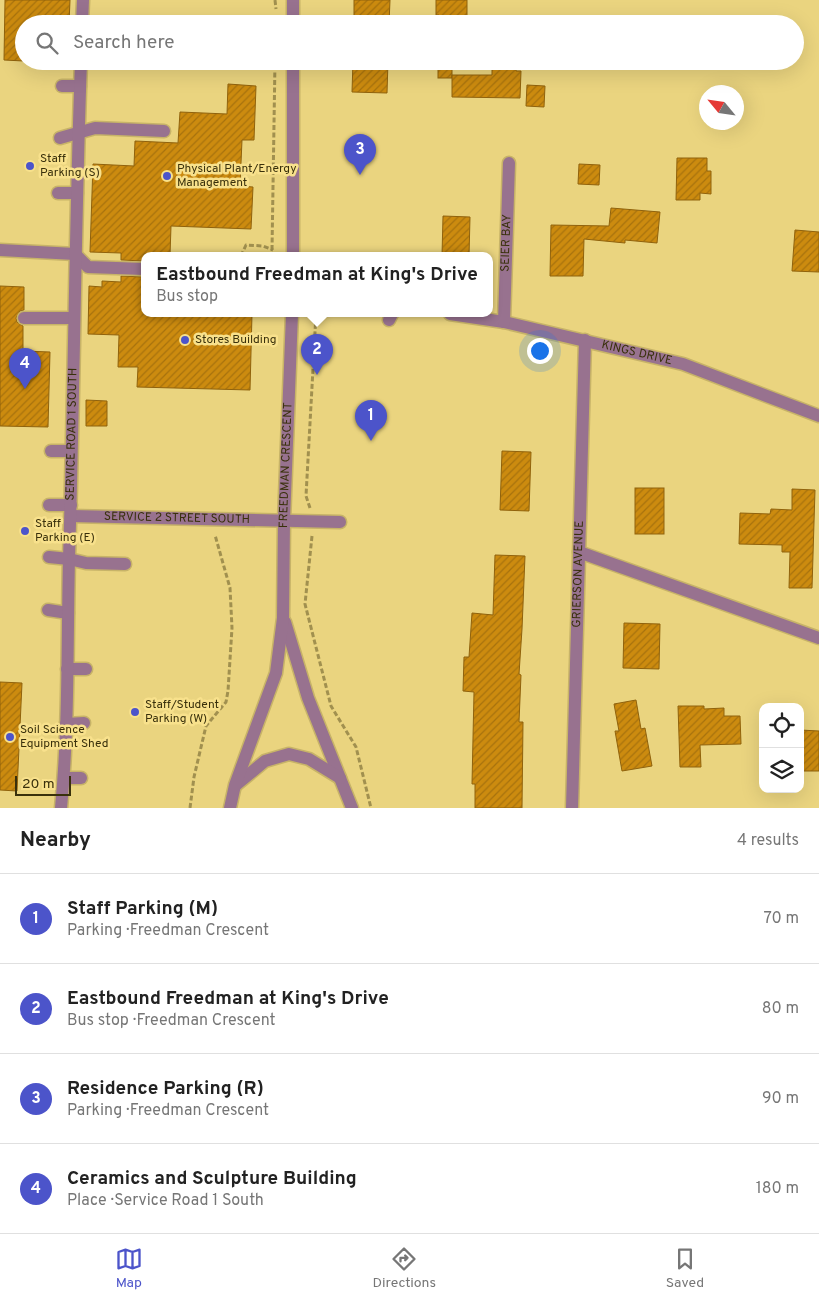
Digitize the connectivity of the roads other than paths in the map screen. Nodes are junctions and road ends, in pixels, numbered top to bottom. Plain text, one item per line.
1 (83, 0) edge
2 (293, 0) edge
3 (86, 15) edge
4 (293, 15) edge
5 (84, 70) edge
6 (293, 70) edge
7 (62, 86) dead end
8 (80, 86) junction
9 (164, 131) dead end
10 (79, 133) junction
11 (60, 138) dead end
12 (509, 163) dead end
13 (58, 193) dead end
14 (77, 193) junction
15 (0, 250) edge
16 (293, 252) edge
17 (75, 254) junction
18 (141, 268) edge
19 (292, 317) edge
20 (470, 317) edge
21 (24, 318) dead end
22 (74, 318) junction
23 (504, 322) junction
24 (584, 340) junction
25 (819, 416) edge
26 (51, 451) dead end
27 (71, 451) junction
28 (50, 505) dead end
29 (71, 511) junction
30 (284, 521) junction
31 (340, 522) dead end
32 (579, 552) junction
33 (48, 557) dead end
34 (69, 559) junction
35 (125, 564) dead end
36 (48, 610) dead end
37 (68, 613) junction
38 (283, 618) junction
39 (819, 638) edge
40 (67, 669) junction
41 (86, 669) dead end
42 (84, 723) dead end
43 (66, 724) junction
44 (64, 778) junction
45 (82, 778) dead end
46 (340, 778) junction
47 (236, 785) junction
48 (61, 808) edge
49 (230, 808) edge
50 (352, 808) edge
51 (572, 808) edge

1 - 3 street
2 - 4 street
5 - 8 street, SERVICE ROAD 1 SOUTH
6 - 16 street
7 - 8 street
8 - 10 street, SERVICE ROAD 1 SOUTH
9 - 10 street
10 - 11 street
10 - 14 street, SERVICE ROAD 1 SOUTH
12 - 23 street, SEIER BAY
13 - 14 street
14 - 17 street, SERVICE ROAD 1 SOUTH
15 - 17 street
17 - 18 street
17 - 22 street, SERVICE ROAD 1 SOUTH
19 - 30 street, FREEDMAN CRESCENT
20 - 23 street, KINGS DRIVE
21 - 22 street
22 - 27 street, SERVICE ROAD 1 SOUTH
23 - 24 street, KINGS DRIVE
24 - 25 street, KINGS DRIVE
24 - 32 street, GRIERSON AVENUE
26 - 27 street
27 - 29 street, SERVICE ROAD 1 SOUTH
28 - 29 street, SERVICE 2 STREET SOUTH
29 - 30 street, SERVICE 2 STREET SOUTH
29 - 34 street, SERVICE ROAD 1 SOUTH
30 - 31 street, SERVICE 2 STREET SOUTH
30 - 38 street, FREEDMAN CRESCENT
32 - 39 street
32 - 51 street, GRIERSON AVENUE
33 - 34 street
34 - 35 street
34 - 37 street, SERVICE ROAD 1 SOUTH
36 - 37 street
37 - 40 street, SERVICE ROAD 1 SOUTH
38 - 46 street, FREEDMAN CRESCENT
38 - 47 street, FREEDMAN CRESCENT
40 - 41 street
40 - 43 street, SERVICE ROAD 1 SOUTH
42 - 43 street
43 - 44 street, SERVICE ROAD 1 SOUTH
44 - 45 street
44 - 48 street, SERVICE ROAD 1 SOUTH
46 - 47 street
46 - 50 street, FREEDMAN CRESCENT
47 - 49 street, FREEDMAN CRESCENT

